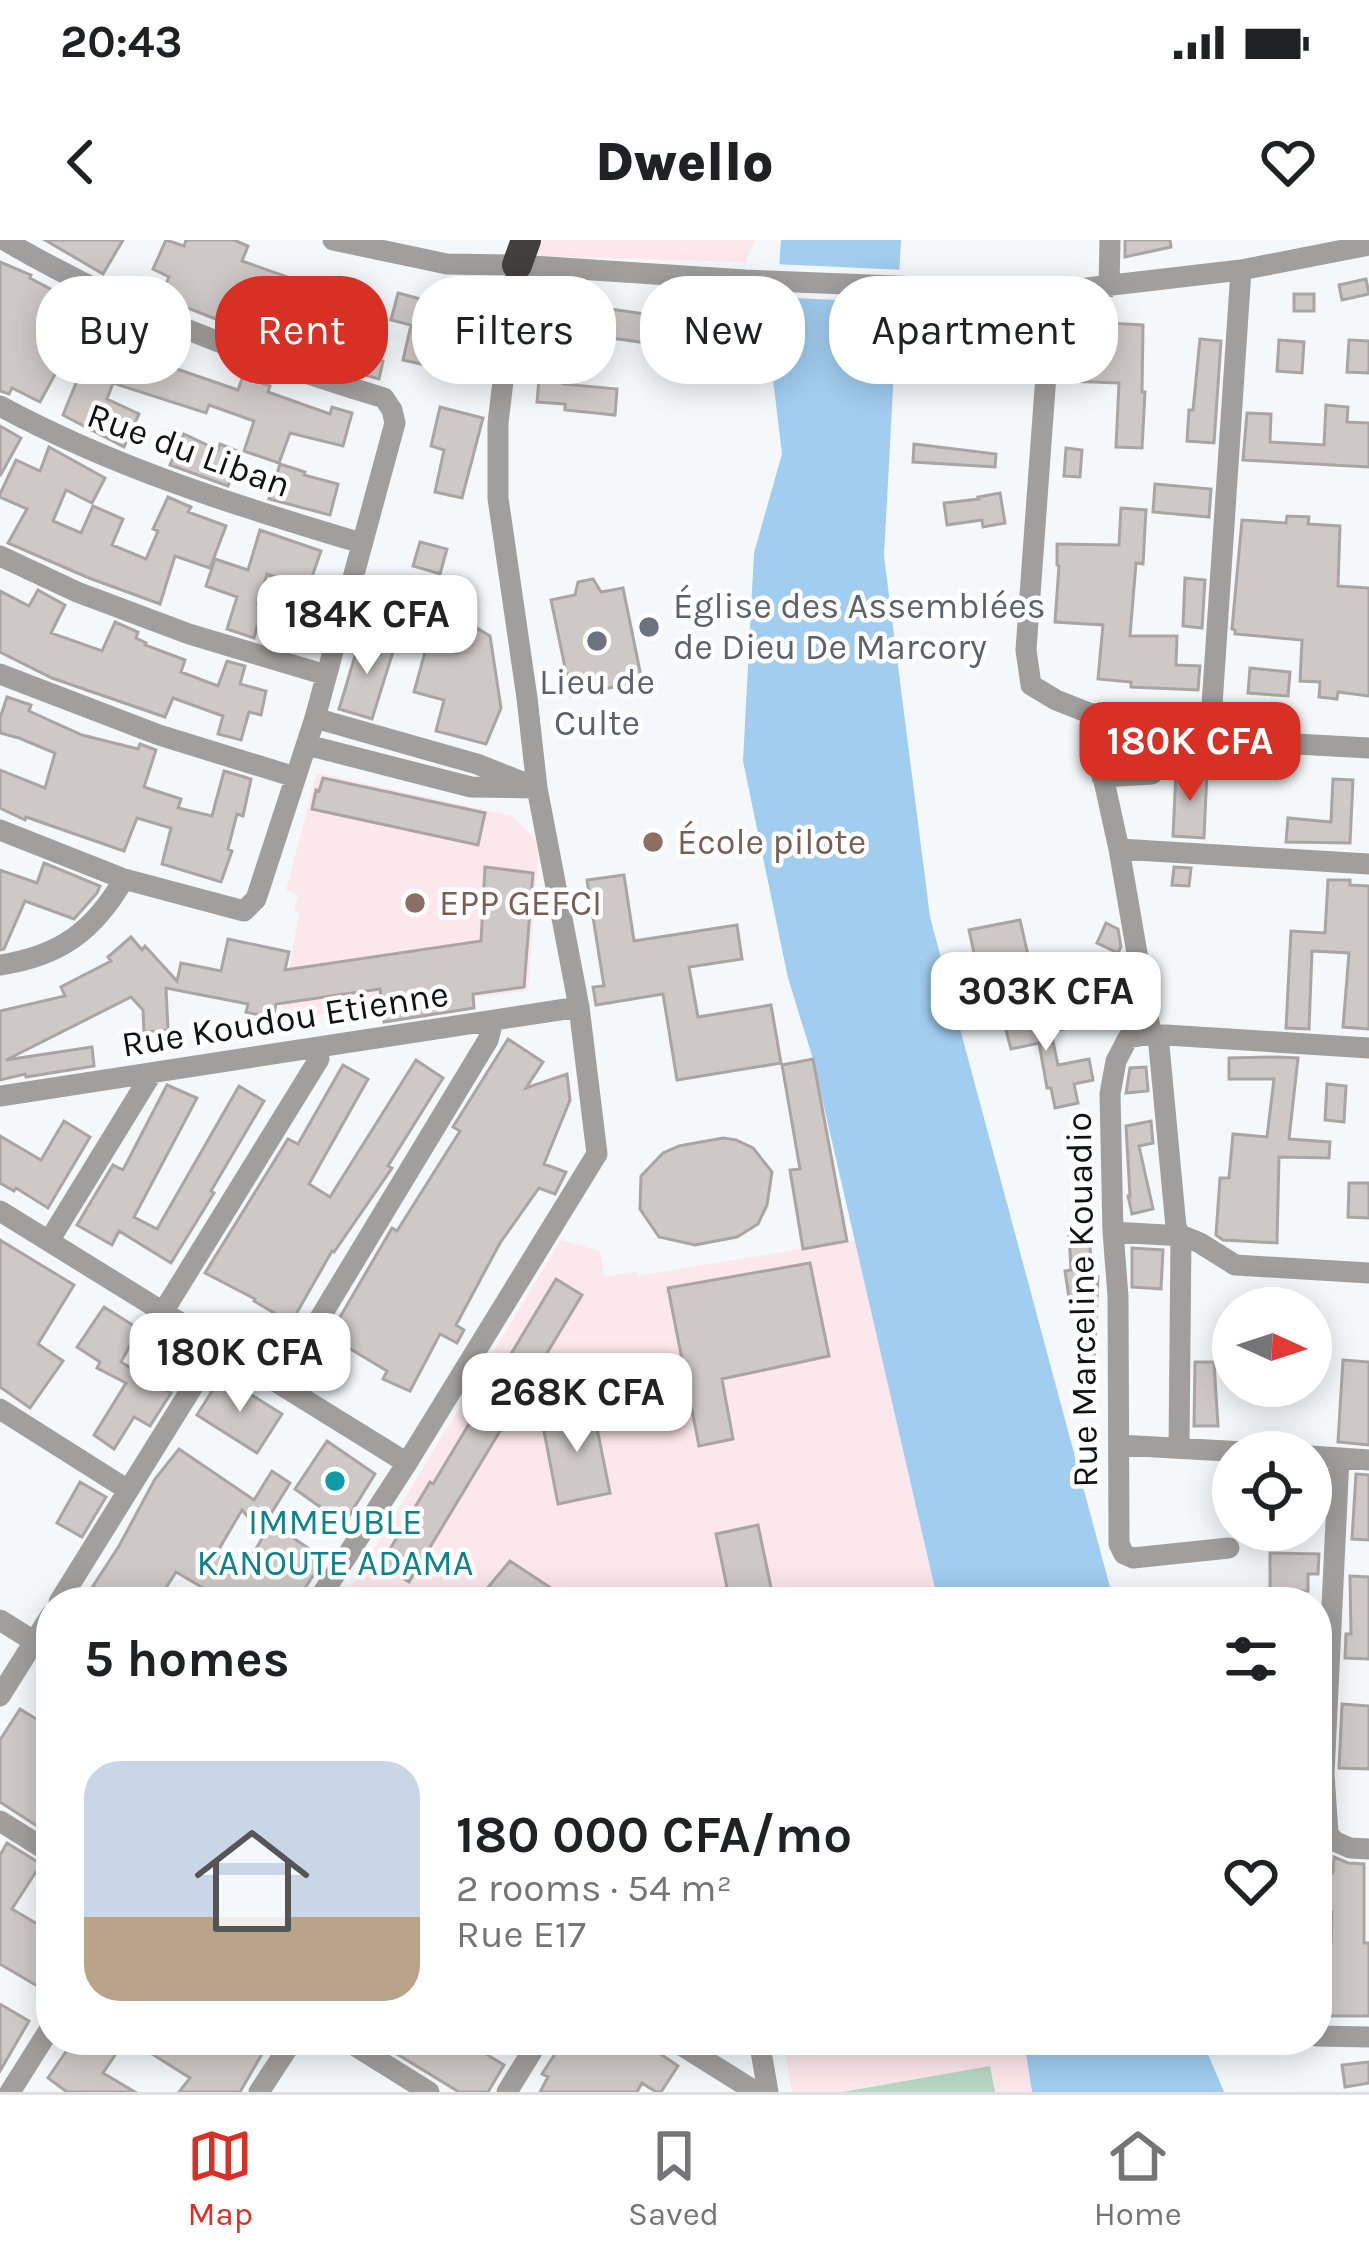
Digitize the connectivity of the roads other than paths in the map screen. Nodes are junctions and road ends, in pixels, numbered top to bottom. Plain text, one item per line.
1 (4, 240) edge
2 (334, 240) edge
3 (1110, 240) edge
4 (1369, 245) edge
5 (521, 253) edge
6 (1241, 270) junction
7 (1108, 276) edge
8 (829, 284) edge
9 (1118, 285) edge
10 (1045, 384) edge
11 (0, 406) edge
12 (361, 543) junction
13 (0, 556) edge
14 (0, 674) edge
15 (326, 674) junction
16 (1089, 713) junction
17 (315, 718) junction
18 (1178, 728) junction
19 (1210, 735) junction
20 (307, 745) junction
21 (1369, 748) edge
22 (1102, 776) junction
23 (295, 777) junction
24 (537, 788) junction
25 (0, 830) edge
26 (1119, 849) junction
27 (1369, 864) edge
28 (124, 879) junction
29 (0, 964) edge
30 (579, 1007) junction
31 (493, 1021) junction
32 (1154, 1034) junction
33 (317, 1048) junction
34 (1369, 1048) edge
35 (152, 1073) junction
36 (0, 1096) edge
37 (0, 1211) edge
38 (1113, 1232) junction
39 (1181, 1236) junction
40 (49, 1241) junction
41 (1369, 1273) edge
42 (163, 1312) junction
43 (218, 1346) junction
44 (280, 1384) junction
45 (0, 1409) edge
46 (1119, 1445) junction
47 (1179, 1448) junction
48 (1212, 1450) edge
49 (1332, 1458) edge
50 (1339, 1458) junction
51 (1369, 1460) edge
52 (407, 1463) junction
53 (128, 1490) junction
54 (1212, 1550) edge
55 (68, 1587) edge
56 (327, 1587) edge
57 (1328, 1587) edge
58 (0, 1620) edge
59 (36, 1643) edge
60 (36, 1655) edge
61 (0, 1696) edge
62 (0, 1821) edge
63 (1332, 1838) edge
64 (36, 1844) edge
65 (1369, 1849) edge
66 (1332, 2036) edge
67 (1369, 2037) edge
68 (36, 2050) edge
69 (283, 2055) edge
70 (370, 2055) edge
71 (530, 2055) edge
72 (697, 2055) edge
73 (762, 2055) edge
74 (10, 2092) edge
75 (259, 2092) edge
76 (429, 2092) edge
77 (507, 2092) edge
78 (756, 2092) edge
79 (768, 2092) edge

1 - 12 street
2 - 5 street
3 - 7 street
4 - 6 street
5 - 8 street
5 - 24 street
6 - 9 street
6 - 19 street
10 - 16 street
11 - 12 street, Rue du Liban
12 - 15 street
13 - 15 street
14 - 23 street
15 - 17 street
16 - 18 street
16 - 22 street
17 - 20 street
17 - 24 street
18 - 19 street
18 - 22 street
19 - 21 street
20 - 23 street
20 - 24 street
22 - 26 street
23 - 28 street
24 - 30 street
25 - 28 street
26 - 27 street
26 - 32 street
28 - 29 street
30 - 31 street, Rue Koudou Etienne
30 - 52 street
31 - 33 street, Rue Koudou Etienne
31 - 44 street
32 - 34 street
32 - 38 street, Rue Marceline Kouadio
32 - 39 street
33 - 35 street, Rue Koudou Etienne
33 - 42 street
35 - 36 street, Rue Koudou Etienne
35 - 40 street
37 - 40 street
38 - 39 street
38 - 46 street, Rue Marceline Kouadio
39 - 41 street
39 - 47 street
40 - 42 street
42 - 43 street
43 - 44 street
43 - 53 street
44 - 52 street
45 - 53 street
46 - 47 street
46 - 54 street, Rue Marceline Kouadio
47 - 48 street
49 - 50 street
50 - 51 street
50 - 57 street
52 - 56 street
53 - 55 street
58 - 59 street
60 - 61 street
62 - 64 street
63 - 65 street
66 - 67 street
68 - 74 street
69 - 75 street
70 - 76 street
71 - 77 street
72 - 78 street
73 - 79 street

